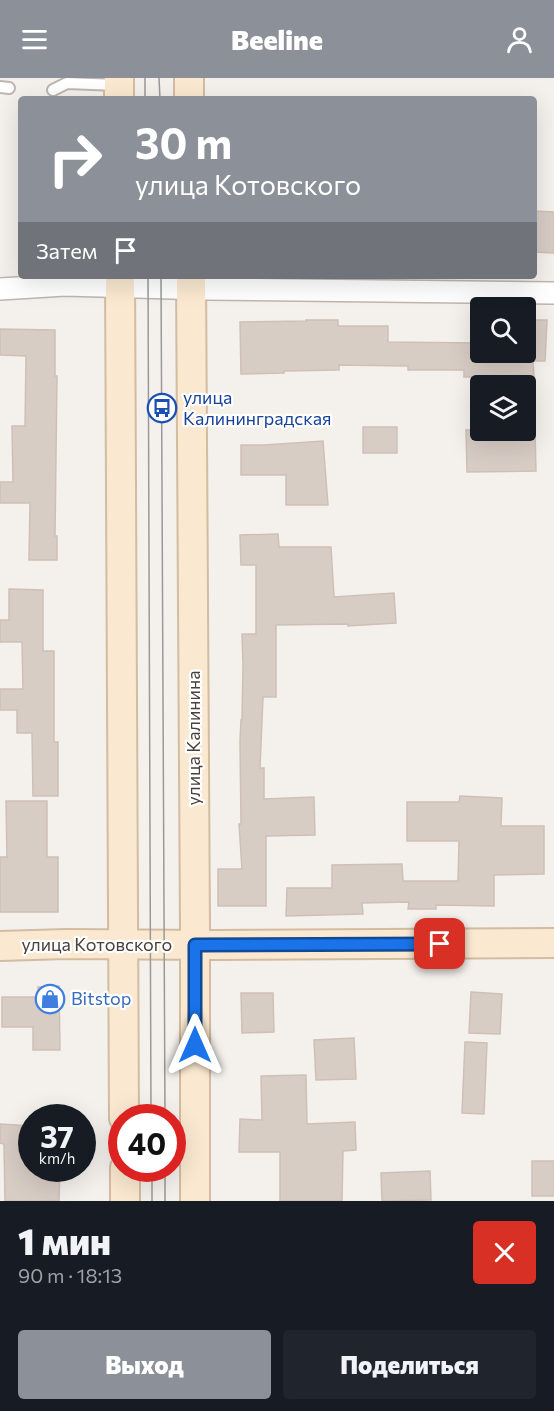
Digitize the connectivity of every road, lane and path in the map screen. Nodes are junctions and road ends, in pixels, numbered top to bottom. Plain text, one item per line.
1 (189, 78) edge
2 (119, 87) edge
3 (53, 90) dead end
4 (189, 96) edge
5 (120, 281) edge
6 (190, 282) edge
7 (0, 289) edge
8 (554, 293) edge
9 (554, 943) edge
10 (123, 944) junction
11 (195, 945) junction
12 (0, 946) edge
13 (124, 1104) edge
14 (125, 1182) edge
15 (125, 1201) edge
16 (195, 1201) edge

1 - 4 street
2 - 3 lane
5 - 6 street
5 - 7 street
5 - 10 street
6 - 8 street
6 - 11 street, улица Калинина
9 - 11 street, улица Котовского
10 - 11 street, улица Котовского
10 - 12 street, улица Котовского
10 - 13 street
11 - 16 street, улица Калинина
14 - 15 street

